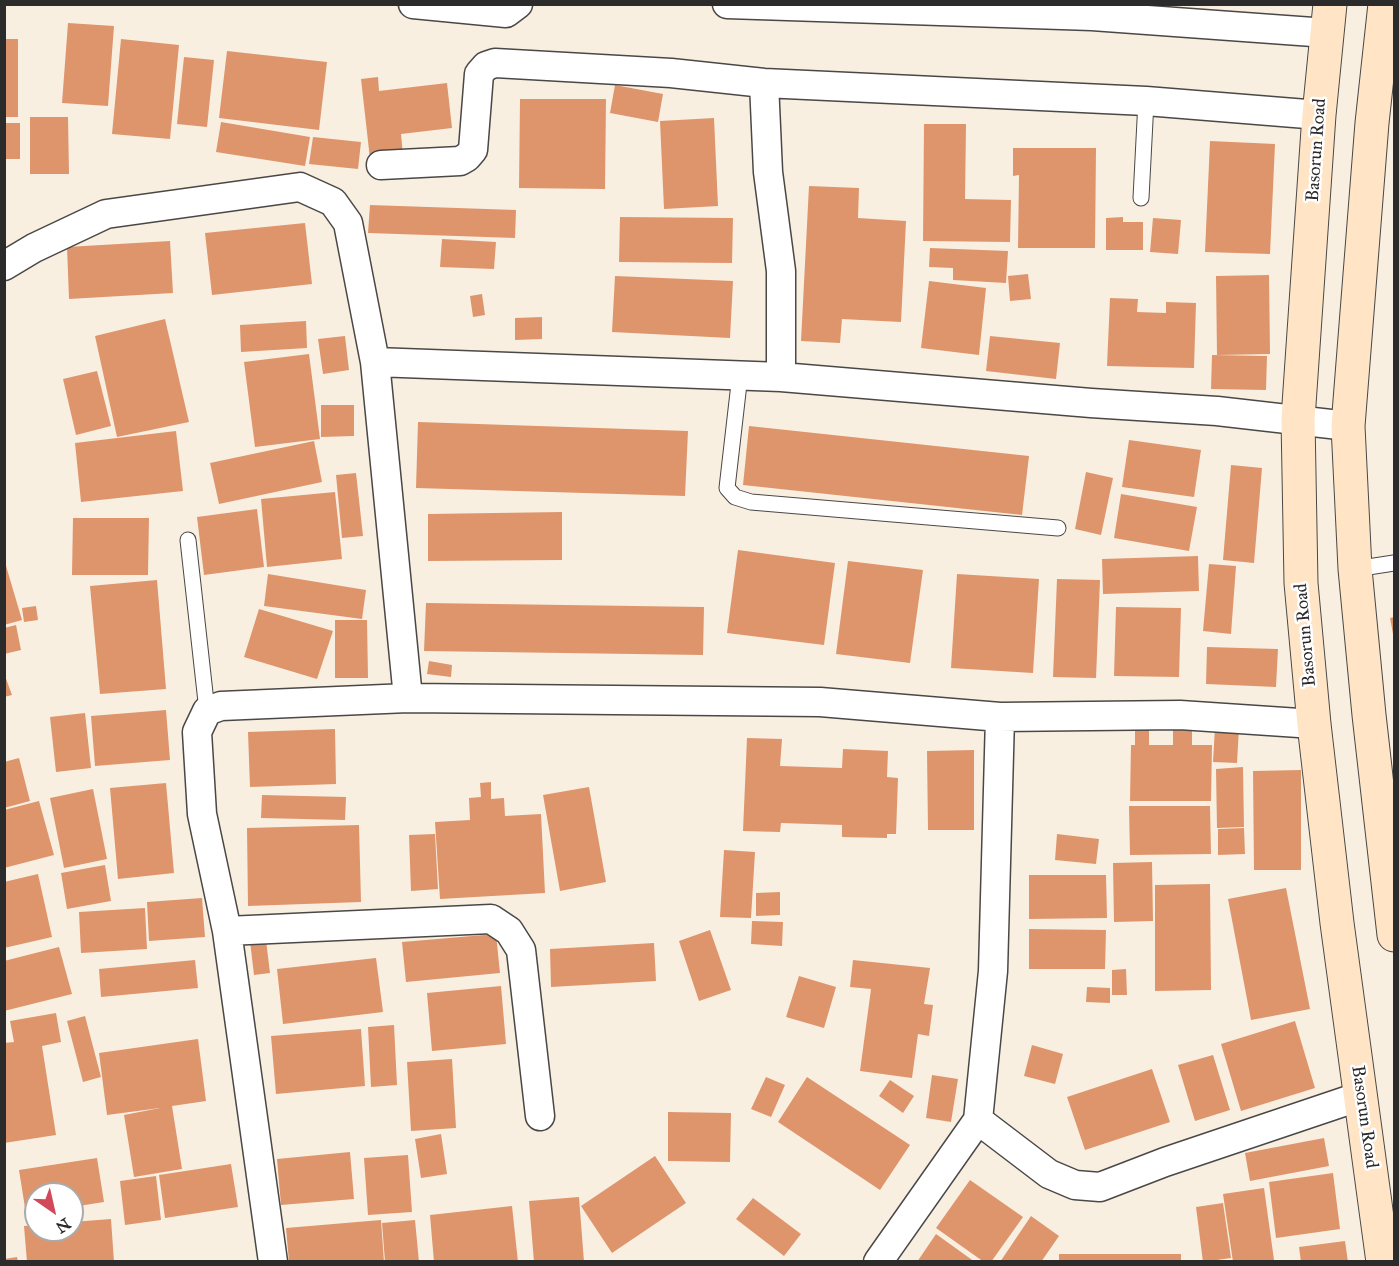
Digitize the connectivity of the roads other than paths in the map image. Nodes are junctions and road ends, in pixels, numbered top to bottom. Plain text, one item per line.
1 (413, 4) edge
2 (518, 4) edge
3 (728, 4) edge
4 (1385, 4) edge
5 (1329, 19) edge
6 (764, 83) junction
7 (1146, 101) junction
8 (1318, 115) junction
9 (381, 165) dead end
10 (1141, 198) dead end
11 (4, 266) edge
12 (375, 362) junction
13 (740, 375) junction
14 (781, 377) junction
15 (1298, 419) junction
16 (1348, 426) junction
17 (1058, 528) dead end
18 (188, 540) dead end
19 (1395, 563) edge
20 (1355, 568) junction
21 (408, 698) junction
22 (207, 711) junction
23 (1000, 717) junction
24 (1314, 724) junction
25 (1394, 920) edge
26 (227, 931) junction
27 (1361, 1096) junction
28 (540, 1116) dead end
29 (978, 1120) junction
30 (273, 1262) edge
31 (878, 1262) edge
32 (1383, 1262) edge

1 - 2 street
3 - 5 street
4 - 16 main road
5 - 8 main road, Basorun Road
6 - 7 street
6 - 9 street
6 - 14 street
7 - 8 street
7 - 10 lane
8 - 15 main road, Basorun Road
11 - 12 street
12 - 13 street
12 - 21 street
13 - 14 street
13 - 17 lane
14 - 15 street
15 - 16 street
15 - 24 main road, Basorun Road
16 - 20 main road
18 - 22 lane
19 - 20 lane
20 - 25 main road
21 - 22 street
21 - 23 street
22 - 26 street
23 - 24 street
23 - 29 street
24 - 27 main road, Basorun Road
26 - 28 street
26 - 30 street
27 - 29 street
27 - 32 main road, Basorun Road
29 - 31 street

